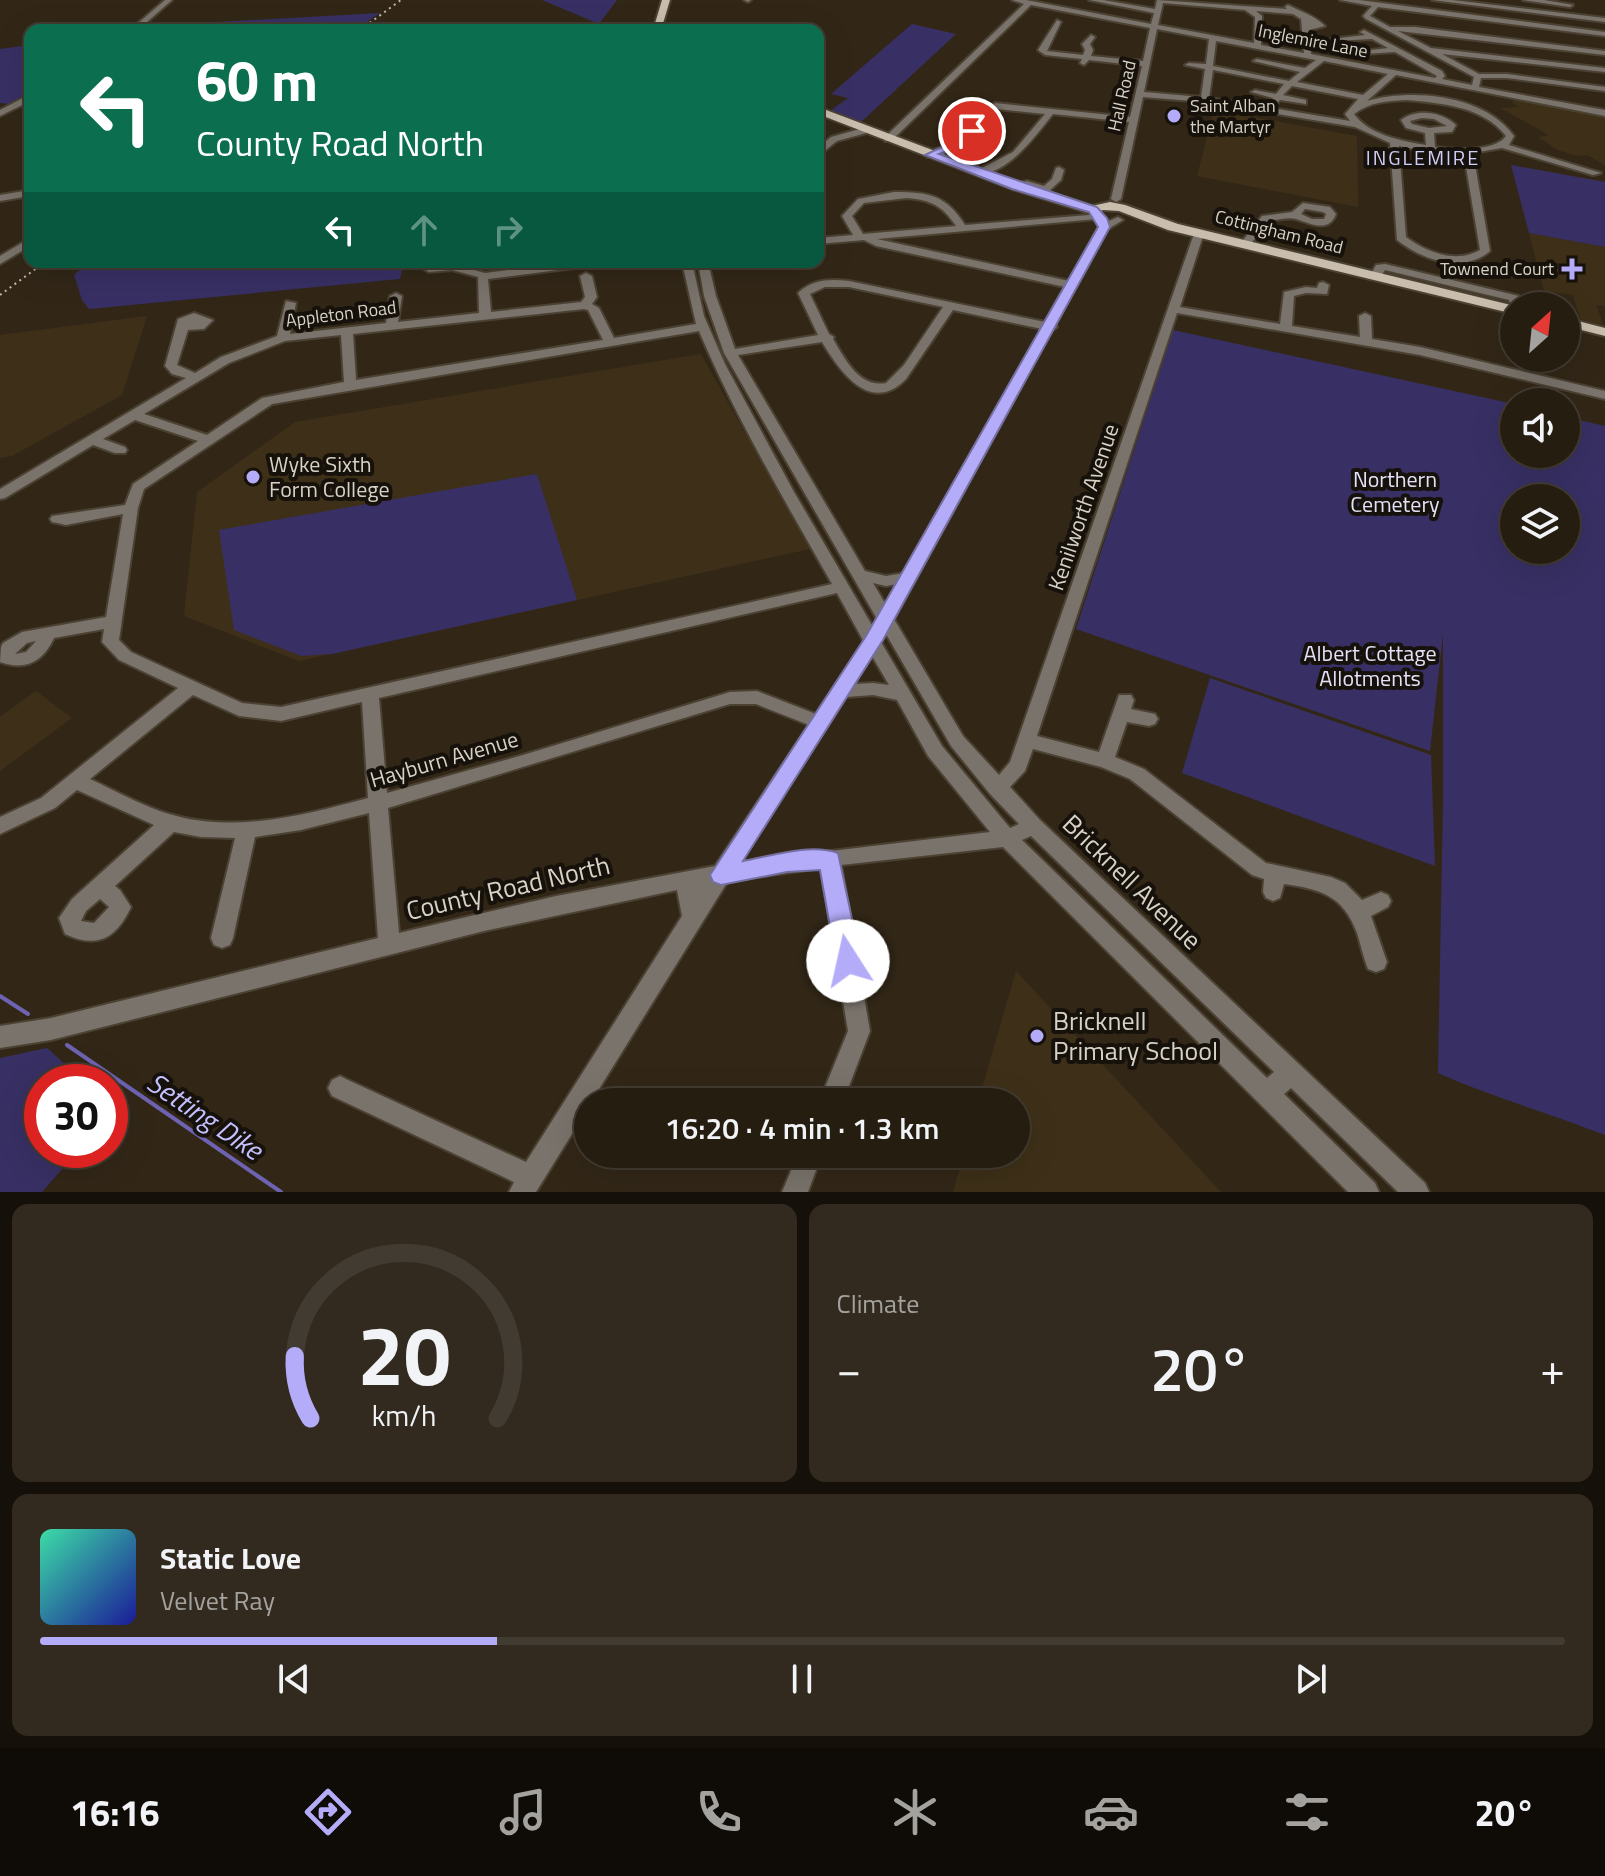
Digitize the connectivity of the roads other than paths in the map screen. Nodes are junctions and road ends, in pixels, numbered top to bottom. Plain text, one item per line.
1 (169, 0) edge
2 (666, 0) edge
3 (1015, 0) edge
4 (1092, 0) edge
5 (1160, 0) edge
6 (1234, 0) edge
7 (1276, 0) edge
8 (1343, 0) edge
9 (1436, 0) edge
10 (1526, 0) edge
11 (1108, 2) edge
12 (1570, 2) edge
13 (1029, 3) junction
14 (1216, 3) edge
15 (1376, 5) junction
16 (1248, 8) junction
17 (1158, 12) junction
18 (1297, 12) junction
19 (1352, 12) dead end
20 (1367, 14) junction
21 (1436, 14) junction
22 (1574, 17) junction
23 (1304, 18) junction
24 (1605, 20) edge
25 (141, 24) edge
26 (659, 24) edge
27 (1154, 27) junction
28 (1057, 28) dead end
29 (1305, 28) junction
30 (1388, 29) junction
31 (1364, 32) dead end
32 (1605, 34) edge
33 (1576, 35) junction
34 (1090, 37) dead end
35 (1373, 37) junction
36 (1212, 38) junction
37 (1336, 39) dead end
38 (1257, 47) junction
39 (1396, 50) junction
40 (1428, 50) junction
41 (1350, 53) dead end
42 (1605, 53) edge
43 (1306, 56) junction
44 (1322, 59) junction
45 (1085, 61) junction
46 (1257, 61) dead end
47 (1145, 64) junction
48 (1189, 65) dead end
49 (1208, 67) junction
50 (1605, 70) edge
51 (1306, 71) junction
52 (1394, 73) junction
53 (1478, 76) junction
54 (1436, 81) junction
55 (1291, 83) junction
56 (1448, 83) junction
57 (1475, 88) junction
58 (1605, 89) edge
59 (1255, 92) dead end
60 (1138, 94) junction
61 (1278, 96) junction
62 (1205, 100) junction
63 (24, 101) edge
64 (1362, 101) junction
65 (1303, 102) dead end
66 (1439, 104) junction
67 (1272, 106) dead end
68 (824, 112) edge
69 (1051, 112) junction
70 (0, 113) edge
71 (1605, 113) edge
72 (1432, 117) junction
73 (1133, 120) junction
74 (1357, 125) junction
75 (867, 130) junction
76 (1429, 131) junction
77 (888, 139) junction
78 (1394, 142) junction
79 (1501, 145) junction
80 (824, 146) edge
81 (1431, 150) junction
82 (1468, 152) junction
83 (930, 155) junction
84 (1059, 170) dead end
85 (981, 172) junction
86 (1596, 173) dead end
87 (1016, 186) junction
88 (24, 194) edge
89 (0, 198) edge
90 (1107, 213) junction
91 (1295, 215) dead end
92 (961, 226) junction
93 (1199, 233) junction
94 (862, 236) junction
95 (824, 240) edge
96 (1245, 244) junction
97 (24, 245) edge
98 (1444, 259) junction
99 (0, 261) edge
100 (440, 268) edge
101 (457, 268) edge
102 (518, 268) edge
103 (687, 268) edge
104 (704, 268) edge
105 (429, 269) dead end
106 (488, 274) junction
107 (586, 276) dead end
108 (1073, 285) junction
109 (1323, 285) dead end
110 (1448, 288) junction
111 (396, 296) dead end
112 (290, 303) dead end
113 (1500, 304) edge
114 (585, 305) junction
115 (950, 306) junction
116 (1172, 309) junction
117 (485, 315) junction
118 (1365, 316) dead end
119 (392, 325) junction
120 (1580, 326) edge
121 (183, 327) dead end
122 (702, 327) junction
123 (1051, 327) junction
124 (1286, 329) junction
125 (347, 332) junction
126 (1605, 332) edge
127 (828, 337) junction
128 (283, 338) junction
129 (610, 341) junction
130 (1366, 341) junction
131 (730, 353) junction
132 (196, 377) junction
133 (350, 385) junction
134 (755, 394) junction
135 (1605, 395) edge
136 (738, 398) junction
137 (134, 415) junction
138 (207, 439) junction
139 (92, 440) junction
140 (120, 450) dead end
141 (0, 495) edge
142 (131, 508) junction
143 (57, 519) dead end
144 (857, 574) junction
145 (909, 577) junction
146 (841, 587) junction
147 (885, 620) junction
148 (114, 621) junction
149 (47, 634) dead end
150 (874, 640) junction
151 (192, 686) junction
152 (843, 691) junction
153 (901, 694) junction
154 (370, 695) junction
155 (1149, 719) dead end
156 (822, 723) junction
157 (1027, 740) junction
158 (957, 741) junction
159 (935, 751) junction
160 (1105, 761) junction
161 (76, 781) junction
162 (997, 789) junction
163 (380, 802) junction
164 (169, 824) junction
165 (0, 826) edge
166 (1033, 826) junction
167 (247, 828) junction
168 (1007, 838) junction
169 (830, 860) junction
170 (1077, 866) junction
171 (721, 875) junction
172 (685, 880) junction
173 (1053, 883) junction
174 (100, 887) dead end
175 (1381, 901) dead end
176 (1360, 911) junction
177 (693, 917) junction
178 (222, 938) dead end
179 (389, 944) junction
180 (1376, 962) dead end
181 (0, 1037) edge
182 (1290, 1074) junction
183 (340, 1088) dead end
184 (837, 1088) edge
185 (1266, 1094) junction
186 (804, 1168) edge
187 (526, 1184) edge
188 (795, 1192) edge
189 (1366, 1192) edge
190 (1416, 1192) edge

1 - 25 street
2 - 26 main road
3 - 13 street, Inglemire Lane
4 - 11 street
5 - 14 street
5 - 17 street, Hall Road
6 - 16 street
7 - 18 street
8 - 15 street
9 - 21 street
9 - 22 street
10 - 12 street
11 - 17 street
12 - 22 street
13 - 27 street, Inglemire Lane
13 - 77 street
14 - 16 street
14 - 36 street
15 - 20 street
15 - 21 street
16 - 18 street
16 - 38 street
17 - 27 street, Hall Road
18 - 23 street
19 - 20 street
20 - 30 street
21 - 33 street
22 - 24 street
22 - 33 street
23 - 29 street
23 - 29 street
27 - 36 street, Inglemire Lane
27 - 47 street, Hall Road
28 - 45 street
29 - 43 street
30 - 40 street
30 - 42 street
31 - 35 street
32 - 33 street
34 - 45 street
35 - 37 street
35 - 39 street
36 - 38 street, Inglemire Lane
36 - 49 street
38 - 43 street, Inglemire Lane
39 - 41 street
39 - 54 street
40 - 50 street
40 - 53 street
43 - 44 street, Inglemire Lane
44 - 51 street
44 - 52 street, Inglemire Lane
45 - 47 street
46 - 51 street
47 - 60 street, Hall Road
48 - 49 street
49 - 55 street
49 - 62 street
51 - 55 street
52 - 54 street, Inglemire Lane
52 - 64 street
53 - 57 street
53 - 58 street
54 - 56 street, Inglemire Lane
55 - 61 street
55 - 64 street
56 - 57 street, Inglemire Lane
56 - 66 street
57 - 71 street, Inglemire Lane
59 - 61 street
60 - 62 street
60 - 73 street, Hall Road
61 - 65 street
61 - 67 street
62 - 74 street
63 - 70 street
64 - 66 street
64 - 74 street
66 - 72 street
66 - 79 street
68 - 75 main road, Cottingham Road
69 - 73 street
69 - 83 street
69 - 85 street
72 - 76 street
72 - 76 street
73 - 90 street, Hall Road
74 - 78 street
75 - 77 main road, Cottingham Road
75 - 80 street
76 - 81 street
77 - 83 main road, Cottingham Road
78 - 81 street
78 - 98 street
79 - 82 street
79 - 86 street
81 - 82 street
82 - 98 street
83 - 85 main road, Cottingham Road
84 - 87 street
85 - 87 main road, Cottingham Road
87 - 90 main road, Cottingham Road
88 - 89 street
90 - 92 street
90 - 93 main road, Cottingham Road
90 - 108 street, Hall Road
91 - 96 street
92 - 94 street
92 - 94 street
93 - 96 main road, Cottingham Road
93 - 116 street, Kenilworth Avenue
94 - 95 street
94 - 108 street
96 - 110 main road, Cottingham Road
97 - 99 street
98 - 110 street
100 - 105 street
101 - 106 street
102 - 106 street
103 - 122 street
104 - 131 street, Bricknell Avenue
106 - 117 street
107 - 114 street
108 - 123 street, Hall Road
109 - 124 street
110 - 113 main road, Cottingham Road
111 - 119 street
112 - 128 street
114 - 117 street, Appleton Road
114 - 129 street
115 - 123 street
115 - 127 street
115 - 127 street
116 - 124 street
116 - 157 street, Kenilworth Avenue
117 - 119 street, Appleton Road
118 - 130 street
119 - 125 street, Appleton Road
120 - 126 main road
121 - 132 street
122 - 129 street
122 - 136 street
123 - 145 street, Hall Road
124 - 130 street
125 - 128 street, Appleton Road
125 - 133 street
127 - 131 street
128 - 132 street, Appleton Road
129 - 133 street
130 - 135 street
131 - 134 street, Bricknell Avenue
132 - 137 street, Appleton Road
133 - 138 street
134 - 136 street
134 - 144 street, Bricknell Avenue
136 - 146 street
137 - 138 street
137 - 139 street, Appleton Road
138 - 142 street
139 - 140 street
139 - 141 street, Appleton Road
142 - 143 street
142 - 148 street
144 - 145 street
144 - 147 street, Bricknell Avenue
145 - 147 street, Hall Road
146 - 150 street
146 - 154 street
147 - 150 street, Hall Road
147 - 158 street, Bricknell Avenue
148 - 149 street
148 - 151 street
150 - 152 street, Hall Road
150 - 153 street
151 - 154 street
151 - 161 street
152 - 153 street
152 - 156 street, Hall Road
153 - 159 street
154 - 163 street
155 - 160 street
156 - 163 street, Hayburn Avenue
156 - 171 street, Hall Road
157 - 160 street
157 - 162 street, Kenilworth Avenue
158 - 159 street
158 - 162 street, Bricknell Avenue
159 - 168 street
160 - 176 street
161 - 164 street, Hayburn Avenue
161 - 165 street
162 - 166 street, Bricknell Avenue
163 - 167 street, Hayburn Avenue
163 - 179 street
164 - 167 street, Hayburn Avenue
164 - 174 street
166 - 168 street, County Road North
166 - 170 street, Bricknell Avenue
167 - 178 street
168 - 169 street, County Road North
168 - 173 street
169 - 171 street, County Road North
169 - 184 street
170 - 173 street
170 - 182 street, Bricknell Avenue
171 - 172 street, County Road North
171 - 177 street, Hall Road
172 - 177 street
172 - 179 street, County Road North
173 - 185 street
175 - 176 street
176 - 180 street
177 - 187 street, Hall Road
179 - 181 street, County Road North
182 - 185 street
182 - 190 street, Bricknell Avenue
183 - 187 street
185 - 189 street
186 - 188 street

